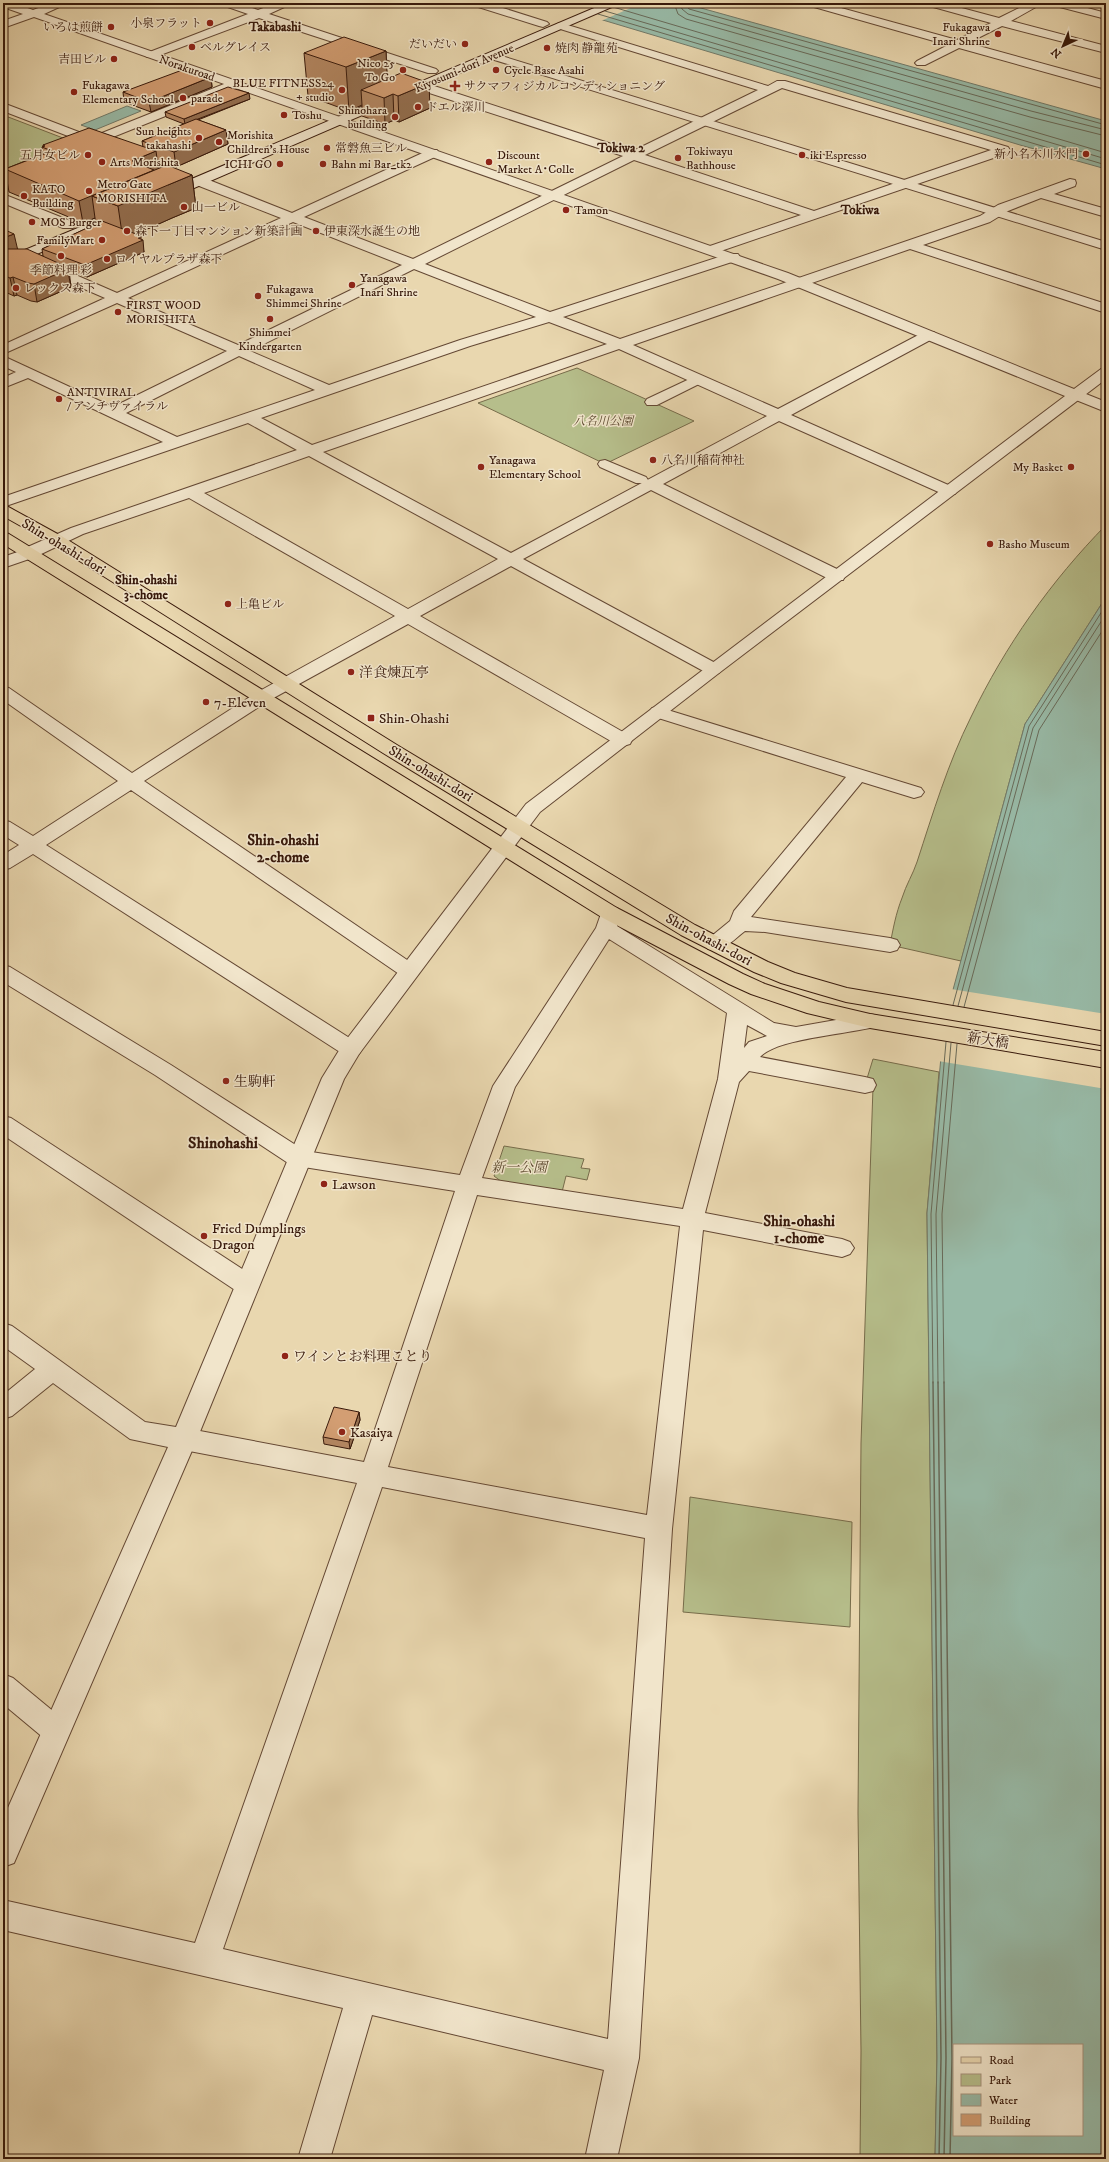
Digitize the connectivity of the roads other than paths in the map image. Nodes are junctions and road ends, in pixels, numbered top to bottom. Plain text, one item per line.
1 (3, 3) edge
2 (62, 3) edge
3 (226, 3) edge
4 (287, 3) edge
5 (476, 3) edge
6 (593, 3) edge
7 (615, 3) edge
8 (811, 3) edge
9 (930, 3) edge
10 (1037, 3) edge
11 (1056, 3) edge
12 (33, 14) junction
13 (259, 14) junction
14 (1106, 16) edge
15 (1001, 22) junction
16 (543, 24) junction
17 (3, 25) edge
18 (561, 26) junction
19 (959, 44) junction
20 (1106, 50) edge
21 (151, 55) junction
22 (492, 56) junction
23 (921, 63) dead end
24 (432, 71) junction
25 (234, 84) junction
26 (1106, 85) edge
27 (421, 86) junction
28 (769, 90) junction
29 (3, 107) edge
30 (325, 116) junction
31 (340, 121) junction
32 (703, 121) junction
33 (93, 141) junction
34 (114, 150) edge
35 (69, 151) edge
36 (433, 153) junction
37 (634, 155) junction
38 (199, 181) junction
39 (1070, 183) dead end
40 (905, 184) junction
41 (554, 194) junction
42 (1041, 194) junction
43 (3, 198) edge
44 (996, 212) junction
45 (1106, 213) edge
46 (814, 215) junction
47 (291, 218) junction
48 (68, 225) junction
49 (911, 245) junction
50 (1106, 246) edge
51 (712, 250) junction
52 (733, 257) junction
53 (5, 259) edge
54 (414, 264) junction
55 (801, 282) junction
56 (118, 298) junction
57 (1106, 309) edge
58 (548, 316) junction
59 (929, 335) junction
60 (619, 344) junction
61 (3, 350) edge
62 (240, 351) junction
63 (3, 360) edge
64 (28, 372) junction
65 (1106, 372) edge
66 (698, 379) junction
67 (3, 384) edge
68 (328, 390) junction
69 (1076, 395) junction
70 (652, 402) dead end
71 (1106, 407) edge
72 (115, 412) junction
73 (779, 416) junction
74 (248, 417) junction
75 (175, 442) junction
76 (310, 451) junction
77 (605, 464) dead end
78 (646, 482) junction
79 (191, 492) junction
80 (949, 492) junction
81 (3, 502) edge
82 (3, 509) edge
83 (3, 537) edge
84 (57, 540) junction
85 (29, 553) junction
86 (512, 560) junction
87 (3, 563) edge
88 (837, 576) junction
89 (407, 617) junction
90 (713, 668) junction
91 (286, 684) junction
92 (3, 692) edge
93 (262, 697) junction
94 (658, 712) junction
95 (622, 740) junction
96 (859, 774) junction
97 (131, 781) junction
98 (914, 792) dead end
99 (3, 826) edge
100 (518, 826) junction
101 (33, 845) junction
102 (503, 846) junction
103 (3, 864) edge
104 (608, 920) junction
105 (740, 924) junction
106 (715, 944) junction
107 (890, 945) dead end
108 (409, 971) junction
109 (3, 972) edge
110 (738, 1010) junction
111 (873, 1011) junction
112 (797, 1034) junction
113 (1106, 1038) edge
114 (351, 1049) junction
115 (1106, 1060) edge
116 (744, 1062) junction
117 (729, 1079) junction
118 (866, 1085) dead end
119 (3, 1124) edge
120 (299, 1159) junction
121 (468, 1186) junction
122 (692, 1219) junction
123 (842, 1248) dead end
124 (247, 1285) junction
125 (3, 1333) edge
126 (53, 1369) junction
127 (3, 1409) edge
128 (184, 1439) junction
129 (373, 1475) junction
130 (659, 1529) junction
131 (3, 1687) edge
132 (55, 1730) junction
133 (3, 1853) edge
134 (3, 1915) edge
135 (204, 1960) junction
136 (362, 1997) junction
137 (623, 2058) junction
138 (314, 2159) edge
139 (601, 2159) edge

1 - 12 street, Norakuroad
2 - 12 street
3 - 13 street
4 - 13 street
5 - 16 street
6 - 16 street, Kiyosumi-dori Avenue
7 - 18 street, Kiyosumi-dori Avenue
8 - 19 street
9 - 15 street
10 - 15 street
11 - 14 street
12 - 17 street
12 - 21 street, Norakuroad
13 - 21 street
13 - 24 street
15 - 19 street
15 - 20 street
16 - 24 street, Kiyosumi-dori Avenue
18 - 22 street, Kiyosumi-dori Avenue
18 - 28 street
19 - 23 street
19 - 26 street
21 - 25 street, Norakuroad
22 - 27 street, Kiyosumi-dori Avenue
22 - 32 street
24 - 30 street, Kiyosumi-dori Avenue
25 - 30 street, Norakuroad
25 - 33 street
27 - 31 street, Kiyosumi-dori Avenue
27 - 37 street
28 - 32 street
28 - 40 street
29 - 33 street
30 - 31 street, Norakuroad
30 - 38 street, Kiyosumi-dori Avenue
31 - 36 street, Norakuroad
31 - 38 street, Kiyosumi-dori Avenue
32 - 37 street
32 - 40 street
33 - 34 street
33 - 35 street
36 - 41 street, Norakuroad
36 - 47 street
37 - 41 street
37 - 46 street
38 - 47 street
39 - 42 street
40 - 44 street
40 - 46 street
41 - 51 street, Norakuroad
41 - 54 street
42 - 44 street
42 - 45 street
43 - 48 street
44 - 49 street
44 - 50 street
46 - 51 street
47 - 54 street
47 - 56 street
48 - 53 street
48 - 53 street
49 - 55 street
49 - 57 street
51 - 52 street, Norakuroad
52 - 55 street, Norakuroad
52 - 58 street
53 - 56 street
54 - 58 street
54 - 62 street
55 - 59 street, Norakuroad
55 - 60 street
56 - 61 street
56 - 62 street
58 - 60 street
58 - 68 street
59 - 69 street, Norakuroad
59 - 73 street
60 - 66 street
60 - 76 street
62 - 68 street
62 - 72 street
63 - 64 street
64 - 67 street
64 - 72 street
65 - 69 street
66 - 70 street
66 - 73 street
68 - 74 street
69 - 71 street, Norakuroad
69 - 80 street
72 - 75 street
73 - 78 street
73 - 80 street
74 - 75 street
74 - 76 street
75 - 81 street
76 - 79 street
76 - 86 street
77 - 78 street
78 - 86 street
78 - 88 street
79 - 84 street
79 - 89 street
80 - 88 street
82 - 84 main road, Shin-ohashi-dori
83 - 85 main road, Shin-ohashi-dori
84 - 85 street
84 - 91 main road, Shin-ohashi-dori
85 - 87 street
85 - 93 main road, Shin-ohashi-dori
86 - 89 street
86 - 90 street
88 - 90 street
89 - 91 street
89 - 95 street
90 - 94 street
91 - 93 street
91 - 100 main road, Shin-ohashi-dori
92 - 97 street
93 - 97 street
93 - 102 main road, Shin-ohashi-dori
94 - 95 street
94 - 96 street
95 - 100 street
96 - 98 street
96 - 105 street
97 - 101 street
97 - 108 street
99 - 101 street
100 - 102 street
100 - 106 main road, Shin-ohashi-dori
101 - 103 street
101 - 114 street
102 - 104 main road, Shin-ohashi-dori
102 - 108 street
104 - 110 street
104 - 111 main road, Shin-ohashi-dori
104 - 121 street
105 - 106 street
105 - 107 street
106 - 111 main road, Shin-ohashi-dori
108 - 114 street
109 - 120 street
110 - 112 street
110 - 117 street
111 - 112 street
111 - 113 main road, 新大橋
111 - 115 main road, 新大橋
112 - 116 street
114 - 120 street
116 - 117 street
116 - 118 street
117 - 122 street
119 - 124 street
120 - 121 street
120 - 124 street
121 - 122 street
121 - 129 street
122 - 123 street
122 - 130 street
124 - 128 street
125 - 126 street
126 - 127 street
126 - 128 street
128 - 129 street
128 - 132 street
129 - 130 street
129 - 135 street
130 - 137 street
131 - 132 street
132 - 133 street
134 - 135 street
135 - 136 street
136 - 137 street
136 - 138 street
137 - 139 street

